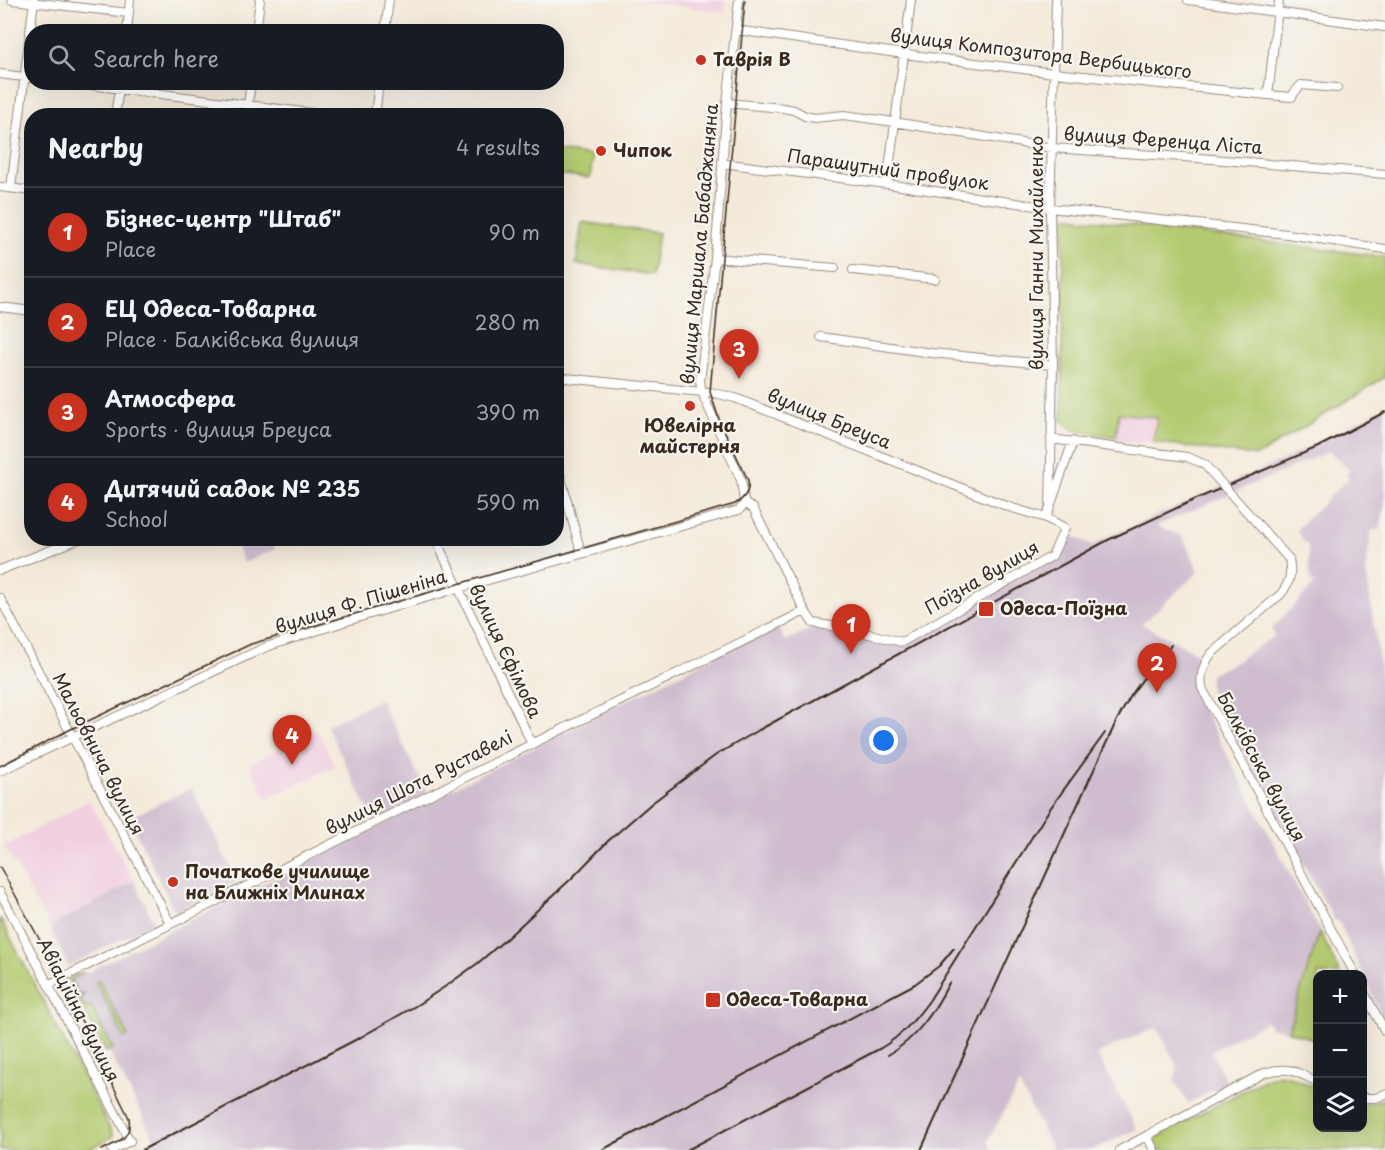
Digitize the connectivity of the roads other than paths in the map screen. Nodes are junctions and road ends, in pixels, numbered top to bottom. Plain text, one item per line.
1 (12, 0) edge
2 (130, 0) edge
3 (260, 0) edge
4 (389, 0) edge
5 (739, 0) edge
6 (911, 0) edge
7 (1056, 0) edge
8 (1188, 0) edge
9 (1279, 0) edge
10 (34, 1) edge
11 (1278, 12) junction
12 (129, 13) junction
13 (32, 24) edge
14 (128, 24) edge
15 (257, 24) edge
16 (386, 24) edge
17 (1385, 27) edge
18 (736, 30) junction
19 (904, 54) junction
20 (1054, 73) junction
21 (0, 74) edge
22 (24, 77) edge
23 (1337, 88) dead end
24 (26, 90) edge
25 (119, 90) edge
26 (147, 90) edge
27 (249, 90) edge
28 (378, 90) edge
29 (1268, 95) junction
30 (727, 103) junction
31 (248, 105) junction
32 (117, 108) edge
33 (272, 108) edge
34 (376, 108) edge
35 (894, 122) junction
36 (1052, 148) junction
37 (722, 163) junction
38 (1385, 174) edge
39 (887, 184) junction
40 (0, 187) edge
41 (11, 188) junction
42 (24, 190) edge
43 (1050, 208) junction
44 (1385, 249) edge
45 (715, 258) junction
46 (835, 268) dead end
47 (853, 270) dead end
48 (935, 279) dead end
49 (0, 307) edge
50 (24, 310) edge
51 (821, 337) dead end
52 (1053, 365) junction
53 (564, 378) edge
54 (702, 392) junction
55 (1051, 439) junction
56 (1073, 441) junction
57 (564, 489) edge
58 (745, 504) junction
59 (1050, 507) junction
60 (1046, 519) junction
61 (1065, 528) joint
62 (62, 546) edge
63 (439, 546) edge
64 (581, 553) junction
65 (0, 570) edge
66 (459, 588) junction
67 (0, 598) edge
68 (805, 611) junction
69 (73, 736) junction
70 (532, 744) junction
71 (0, 771) edge
72 (0, 892) edge
73 (171, 923) junction
74 (1351, 970) edge
75 (48, 985) junction
76 (1367, 998) edge
77 (1385, 1031) edge
78 (1313, 1080) edge
79 (1385, 1094) edge
80 (1367, 1098) edge
81 (1147, 1136) junction
82 (112, 1150) edge
83 (1120, 1150) edge
84 (1154, 1150) edge

1 - 10 street
2 - 12 street
3 - 15 street
4 - 16 street
5 - 18 street, вулиця Маршала Бабаджаняна
6 - 19 street
7 - 20 street, вулиця Ганни Михайленко
8 - 11 street
9 - 11 street
10 - 12 street
10 - 13 street
11 - 17 street
11 - 29 street
12 - 14 street
18 - 19 street, вулиця Композитора Вербицького
18 - 30 street, вулиця Маршала Бабаджаняна
19 - 20 street, вулиця Композитора Вербицького
19 - 35 street
20 - 29 street, вулиця Композитора Вербицького
20 - 36 street, вулиця Ганни Михайленко
21 - 22 street
23 - 29 street, вулиця Композитора Вербицького
24 - 41 street
25 - 32 street
26 - 31 street
27 - 31 street
28 - 34 street
30 - 35 street, вулиця Ференца Ліста
30 - 37 street, вулиця Маршала Бабаджаняна
31 - 33 street
35 - 36 street, вулиця Ференца Ліста
35 - 39 street
36 - 38 street, вулиця Ференца Ліста
36 - 43 street, вулиця Ганни Михайленко
37 - 39 street, Парашутний провулок
37 - 45 street, вулиця Маршала Бабаджаняна
39 - 43 street, Парашутний провулок
40 - 41 street
41 - 42 street
43 - 44 street, Парашутний провулок
43 - 52 street, вулиця Ганни Михайленко
45 - 46 street
45 - 54 street, вулиця Маршала Бабаджаняна
47 - 48 street
49 - 50 street
51 - 52 street
52 - 55 street, вулиця Ганни Михайленко
53 - 54 street, вулиця Бреуса
54 - 58 street, вулиця Маршала Бабаджаняна
54 - 60 street, вулиця Бреуса
55 - 56 street
55 - 59 street, вулиця Ганни Михайленко
56 - 59 street, вулиця Ганни Михайленко
56 - 74 street, Балківська вулиця, bridge
57 - 64 street
58 - 64 street, вулиця Ф. Пішеніна
58 - 68 street, вулиця Маршала Бабаджаняна
59 - 60 street, вулиця Ганни Михайленко
60 - 61 street, вулиця Бреуса
61 - 68 street, Поїзна вулиця
62 - 65 street
63 - 66 street, вулиця Єфімова
64 - 66 street, вулиця Ф. Пішеніна
66 - 69 street, вулиця Ф. Пішеніна
66 - 70 street, вулиця Єфімова
67 - 69 street, Мальовнича вулиця
68 - 70 street, вулиця Шота Руставелі
69 - 71 street, вулиця Ф. Пішеніна
69 - 73 street, Мальовнича вулиця
70 - 73 street, вулиця Шота Руставелі
72 - 75 street, Авіаційна вулиця
73 - 75 street, вулиця Шота Руставелі
75 - 82 street, Авіаційна вулиця
76 - 77 street
78 - 81 street
79 - 80 street
81 - 83 street
81 - 84 street

